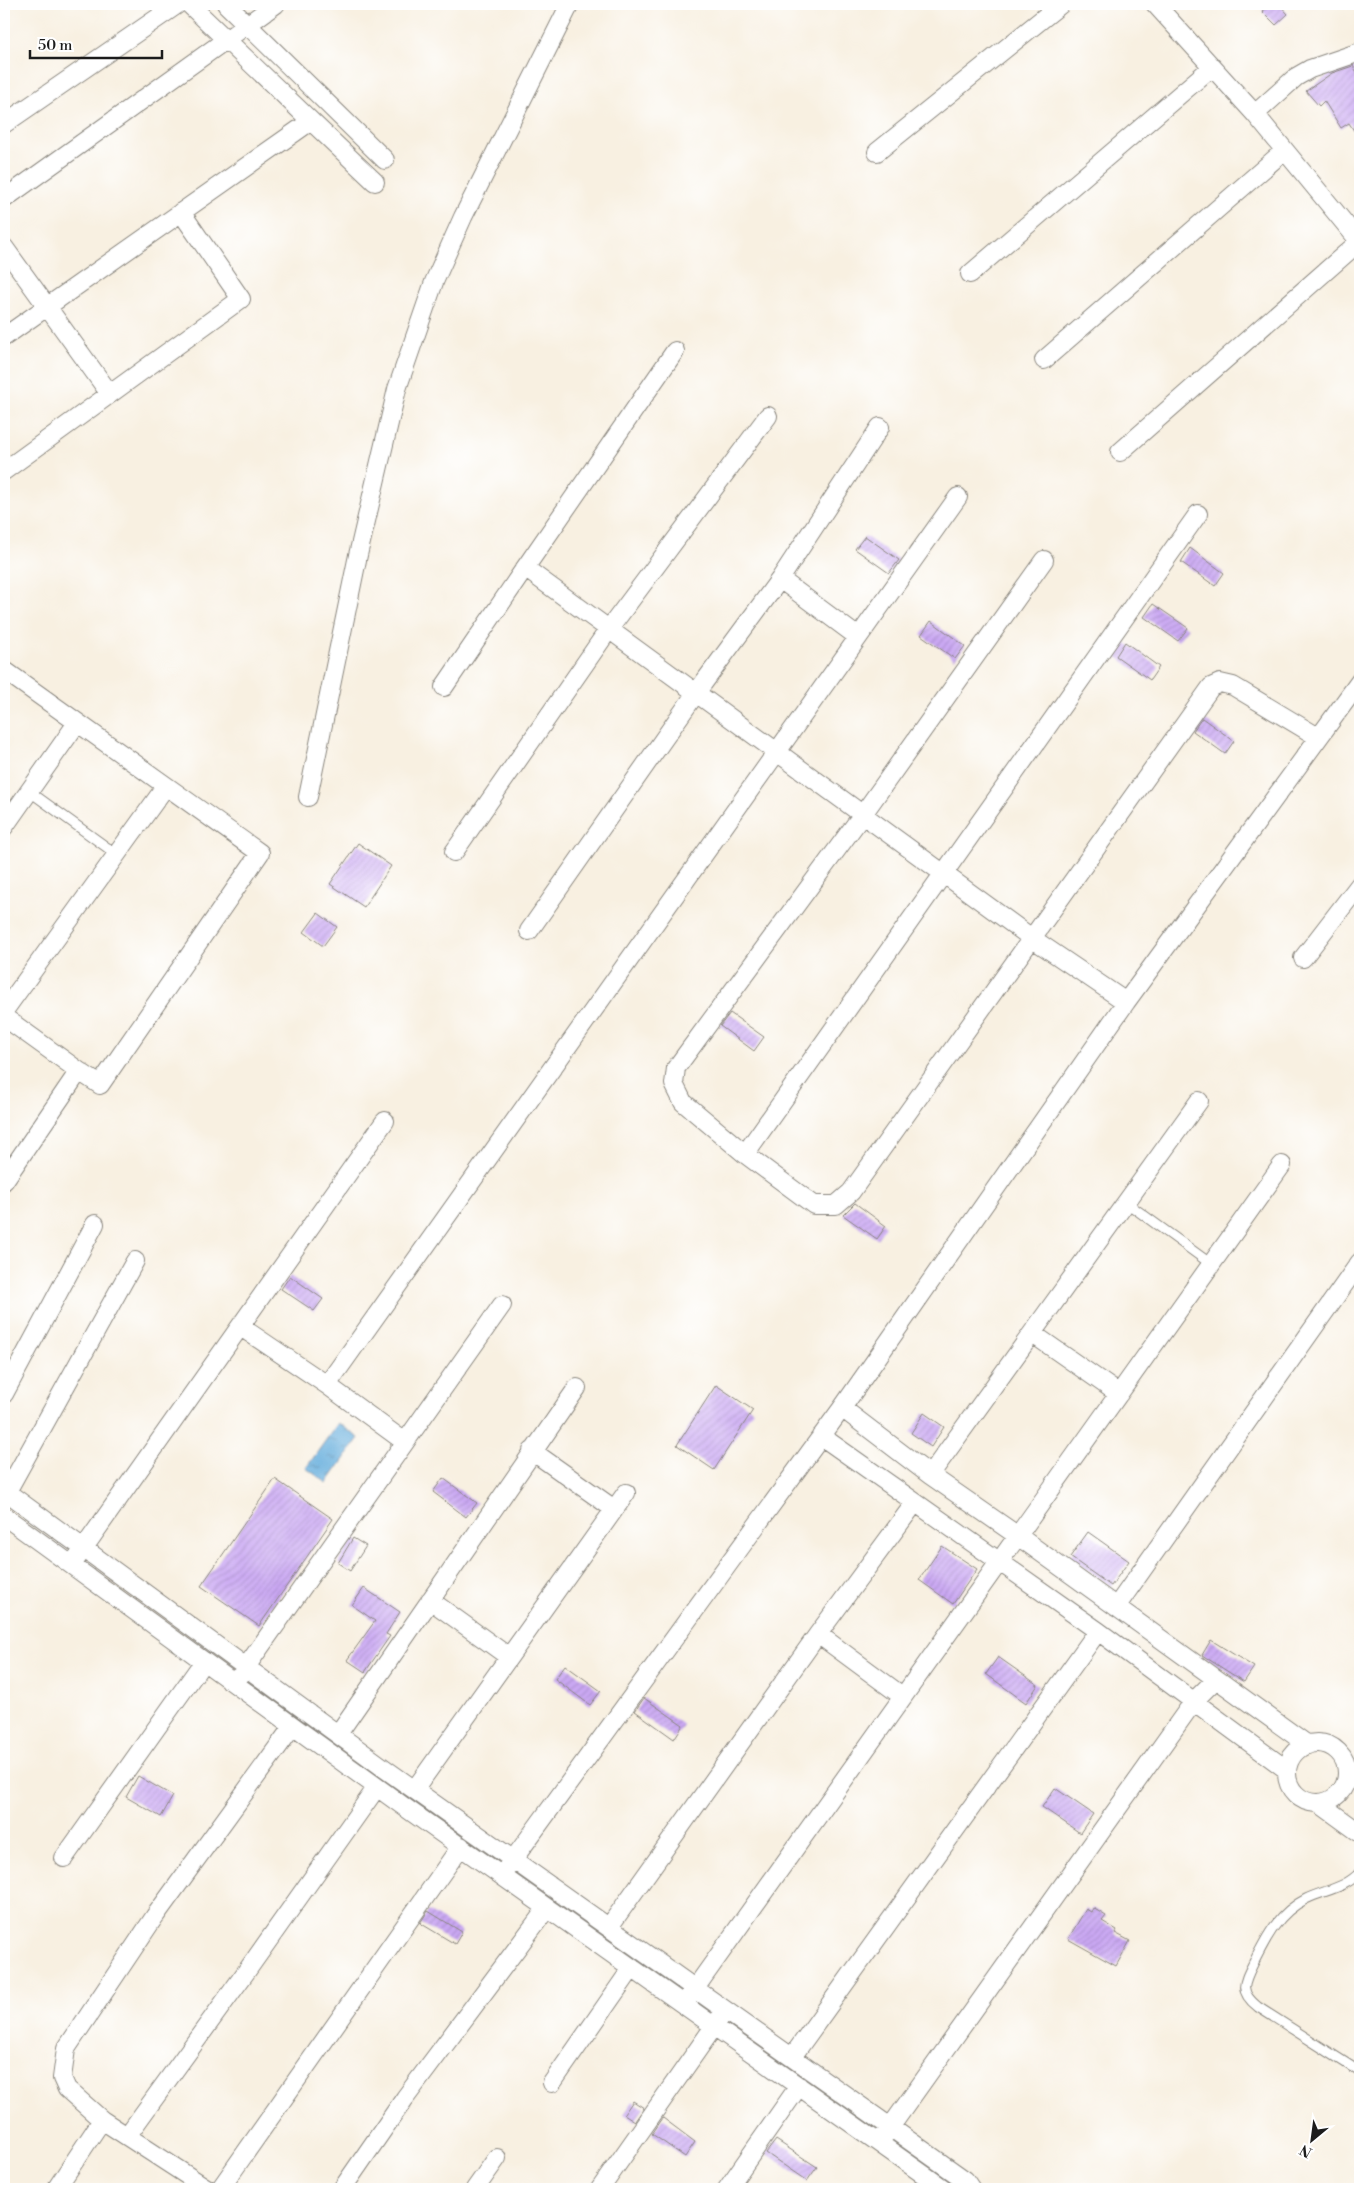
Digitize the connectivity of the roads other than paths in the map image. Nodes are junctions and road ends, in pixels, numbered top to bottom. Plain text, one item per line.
1 (178, 4) edge
2 (189, 4) edge
3 (226, 4) edge
4 (276, 4) edge
5 (570, 4) edge
6 (1061, 4) edge
7 (1156, 4) edge
8 (247, 24) junction
9 (226, 39) junction
10 (1360, 52) edge
11 (1212, 67) junction
12 (1255, 114) junction
13 (311, 121) junction
14 (4, 124) edge
15 (1284, 151) junction
16 (877, 152) dead end
17 (385, 160) dead end
18 (375, 182) dead end
19 (4, 199) edge
20 (182, 212) junction
21 (1360, 242) edge
22 (4, 247) edge
23 (970, 274) dead end
24 (46, 307) junction
25 (4, 337) edge
26 (675, 351) dead end
27 (1044, 360) dead end
28 (110, 394) junction
29 (768, 416) dead end
30 (880, 427) dead end
31 (1120, 452) dead end
32 (4, 471) edge
33 (958, 497) dead end
34 (1198, 514) dead end
35 (1044, 560) dead end
36 (525, 568) junction
37 (780, 579) junction
38 (609, 629) junction
39 (858, 637) junction
40 (4, 670) edge
41 (1360, 681) edge
42 (444, 687) dead end
43 (696, 693) junction
44 (78, 723) junction
45 (1318, 737) junction
46 (776, 751) junction
47 (166, 786) junction
48 (29, 791) junction
49 (308, 797) dead end
50 (863, 814) junction
51 (4, 826) edge
52 (454, 852) dead end
53 (116, 854) junction
54 (944, 873) junction
55 (1360, 884) edge
56 (529, 931) dead end
57 (1033, 939) junction
58 (1303, 958) dead end
59 (1126, 1002) junction
60 (4, 1011) edge
61 (4, 1018) edge
62 (80, 1071) junction
63 (1199, 1101) dead end
64 (385, 1121) dead end
65 (745, 1154) junction
66 (1282, 1165) dead end
67 (4, 1181) edge
68 (1127, 1203) junction
69 (95, 1224) dead end
70 (135, 1261) dead end
71 (1360, 1262) edge
72 (1211, 1264) junction
73 (502, 1305) dead end
74 (242, 1327) junction
75 (1033, 1334) junction
76 (327, 1385) junction
77 (577, 1388) dead end
78 (4, 1394) edge
79 (1119, 1394) junction
80 (842, 1408) junction
81 (821, 1436) junction
82 (405, 1442) junction
83 (532, 1451) junction
84 (930, 1475) junction
85 (5, 1493) edge
86 (626, 1493) dead end
87 (914, 1504) junction
88 (614, 1509) junction
89 (4, 1516) edge
90 (1018, 1536) junction
91 (83, 1550) junction
92 (999, 1560) junction
93 (72, 1566) junction
94 (430, 1600) junction
95 (1116, 1607) junction
96 (1098, 1631) junction
97 (818, 1634) junction
98 (509, 1657) junction
99 (204, 1661) junction
100 (246, 1667) junction
101 (1216, 1678) junction
102 (234, 1683) junction
103 (902, 1696) junction
104 (1194, 1702) junction
105 (293, 1726) junction
106 (338, 1734) junction
107 (1308, 1745) junction
108 (1287, 1770) junction
109 (1354, 1780) edge
110 (377, 1787) junction
111 (415, 1789) junction
112 (1320, 1804) junction
113 (1360, 1833) edge
114 (461, 1846) junction
115 (64, 1858) dead end
116 (513, 1859) junction
117 (1360, 1872) edge
118 (502, 1875) junction
119 (547, 1908) junction
120 (609, 1927) junction
121 (632, 1968) junction
122 (695, 1988) junction
123 (684, 2004) junction
124 (726, 2010) junction
125 (714, 2026) junction
126 (792, 2057) junction
127 (1360, 2072) edge
128 (552, 2083) dead end
129 (800, 2086) junction
130 (102, 2120) junction
131 (891, 2127) junction
132 (127, 2136) junction
133 (879, 2143) junction
134 (498, 2158) dead end
135 (56, 2189) edge
136 (208, 2189) edge
137 (220, 2189) edge
138 (342, 2189) edge
139 (475, 2189) edge
140 (600, 2189) edge
141 (727, 2189) edge
142 (944, 2189) edge
143 (970, 2189) edge

1 - 14 street
2 - 9 street
3 - 8 street
4 - 8 street
5 - 49 street
6 - 16 street
7 - 11 street
8 - 9 street
8 - 17 street
9 - 13 street
9 - 19 street
10 - 12 street
11 - 12 street
11 - 23 street
12 - 15 street
13 - 18 street
13 - 20 street
15 - 21 street
15 - 27 street
20 - 24 street
20 - 28 street
21 - 31 street
22 - 24 street
24 - 25 street
24 - 28 street
26 - 36 street
28 - 32 street
29 - 38 street
30 - 37 street
33 - 39 street
34 - 54 street
35 - 50 street
36 - 38 street
36 - 42 street
37 - 39 street
37 - 43 street
38 - 43 street
38 - 52 street
39 - 46 street
40 - 44 street
41 - 45 street
43 - 46 street
43 - 56 street
44 - 47 street
44 - 48 street
45 - 57 street
45 - 59 street
46 - 50 street
46 - 76 street
47 - 53 street
47 - 62 street
48 - 51 street
48 - 53 lane
50 - 54 street
50 - 65 street
53 - 60 street
54 - 57 street
54 - 65 street
55 - 58 street
57 - 59 street
57 - 65 street
59 - 80 street
61 - 62 street
62 - 67 street
63 - 68 street
64 - 74 street
66 - 72 street
68 - 72 lane
68 - 75 street
69 - 78 street
70 - 85 street
71 - 95 street
72 - 79 street
73 - 82 street
74 - 76 street
74 - 91 street
75 - 79 street
75 - 84 street
76 - 82 street
77 - 83 street
79 - 90 street
80 - 81 street
80 - 84 street
81 - 87 street
81 - 116 street
82 - 100 street
83 - 88 street
83 - 94 street
84 - 90 street
85 - 91 street
86 - 88 street
87 - 92 street
87 - 97 street
88 - 98 street
89 - 93 street
90 - 92 street
90 - 95 street
91 - 93 street
91 - 100 street
92 - 96 street
92 - 103 street
93 - 99 street
94 - 98 street
94 - 106 street
95 - 101 street
96 - 104 street
96 - 126 street
97 - 103 street
97 - 120 street
98 - 111 street
99 - 102 street
99 - 115 street
100 - 102 street
100 - 106 street
101 - 104 street
101 - 107 street
102 - 105 street
103 - 122 street
104 - 108 street
104 - 131 street
105 - 110 street
105 - 130 street
106 - 111 street
107 - 108 street
107 - 109 street
108 - 112 street
109 - 112 street
110 - 114 street
110 - 132 street
111 - 116 street
112 - 113 street
114 - 118 street
114 - 137 street
116 - 118 street
116 - 120 street
117 - 127 lane
118 - 119 street
119 - 121 street
119 - 138 street
120 - 122 street
121 - 123 street
121 - 128 street
122 - 123 street
122 - 124 street
123 - 125 street
124 - 125 street
124 - 126 street
125 - 129 street
125 - 140 street
126 - 131 street
129 - 133 street
129 - 141 street
130 - 132 street
130 - 135 street
131 - 133 street
131 - 143 street
132 - 136 street
133 - 142 street
134 - 139 street

